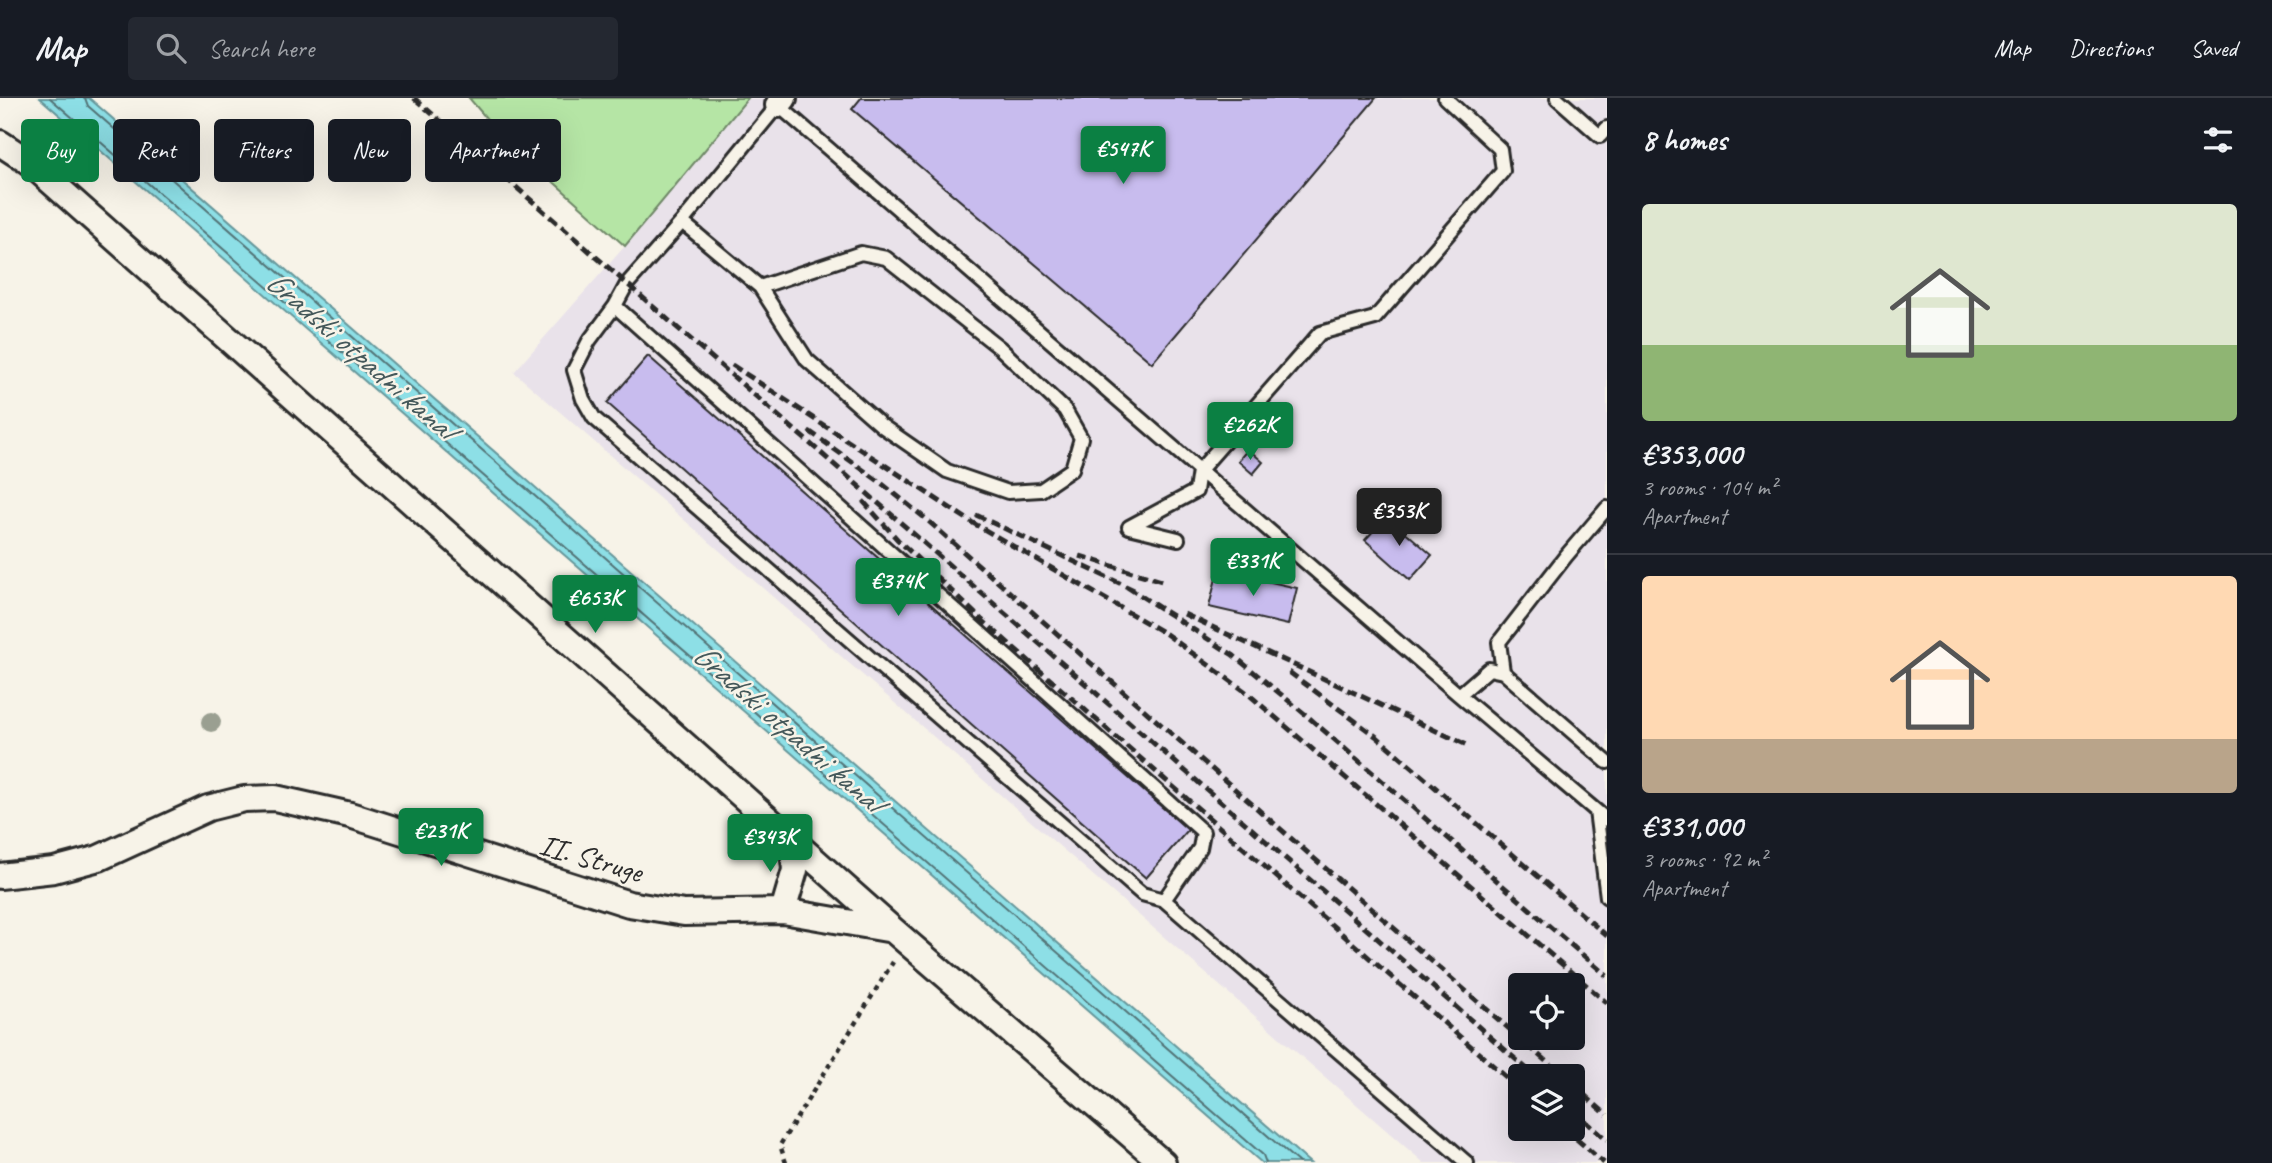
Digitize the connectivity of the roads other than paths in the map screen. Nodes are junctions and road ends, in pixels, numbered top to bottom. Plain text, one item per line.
1 (1445, 98) edge
2 (1557, 98) edge
3 (781, 101) edge
4 (1605, 135) edge
5 (0, 143) edge
6 (682, 222) junction
7 (760, 287) junction
8 (615, 306) junction
9 (1199, 471) junction
10 (1607, 508) edge
11 (1178, 539) dead end
12 (1503, 672) junction
13 (1459, 695) junction
14 (1607, 762) edge
15 (1596, 811) junction
16 (1607, 820) edge
17 (792, 840) junction
18 (0, 876) edge
19 (1607, 898) edge
20 (1164, 900) junction
21 (783, 911) junction
22 (899, 935) junction
23 (1163, 1163) edge
24 (1467, 1163) edge

1 - 9 lane
2 - 4 lane
3 - 6 lane
3 - 9 lane
5 - 17 street
6 - 7 lane
6 - 8 lane
7 - 7 lane
8 - 20 lane
8 - 20 lane
9 - 11 lane
9 - 13 lane
10 - 12 lane
12 - 13 lane
12 - 14 lane
13 - 15 lane
15 - 16 lane
15 - 19 lane
17 - 21 street
17 - 22 street
18 - 21 street, II. Struge
20 - 24 lane
21 - 22 street, II. Struge
22 - 23 street

